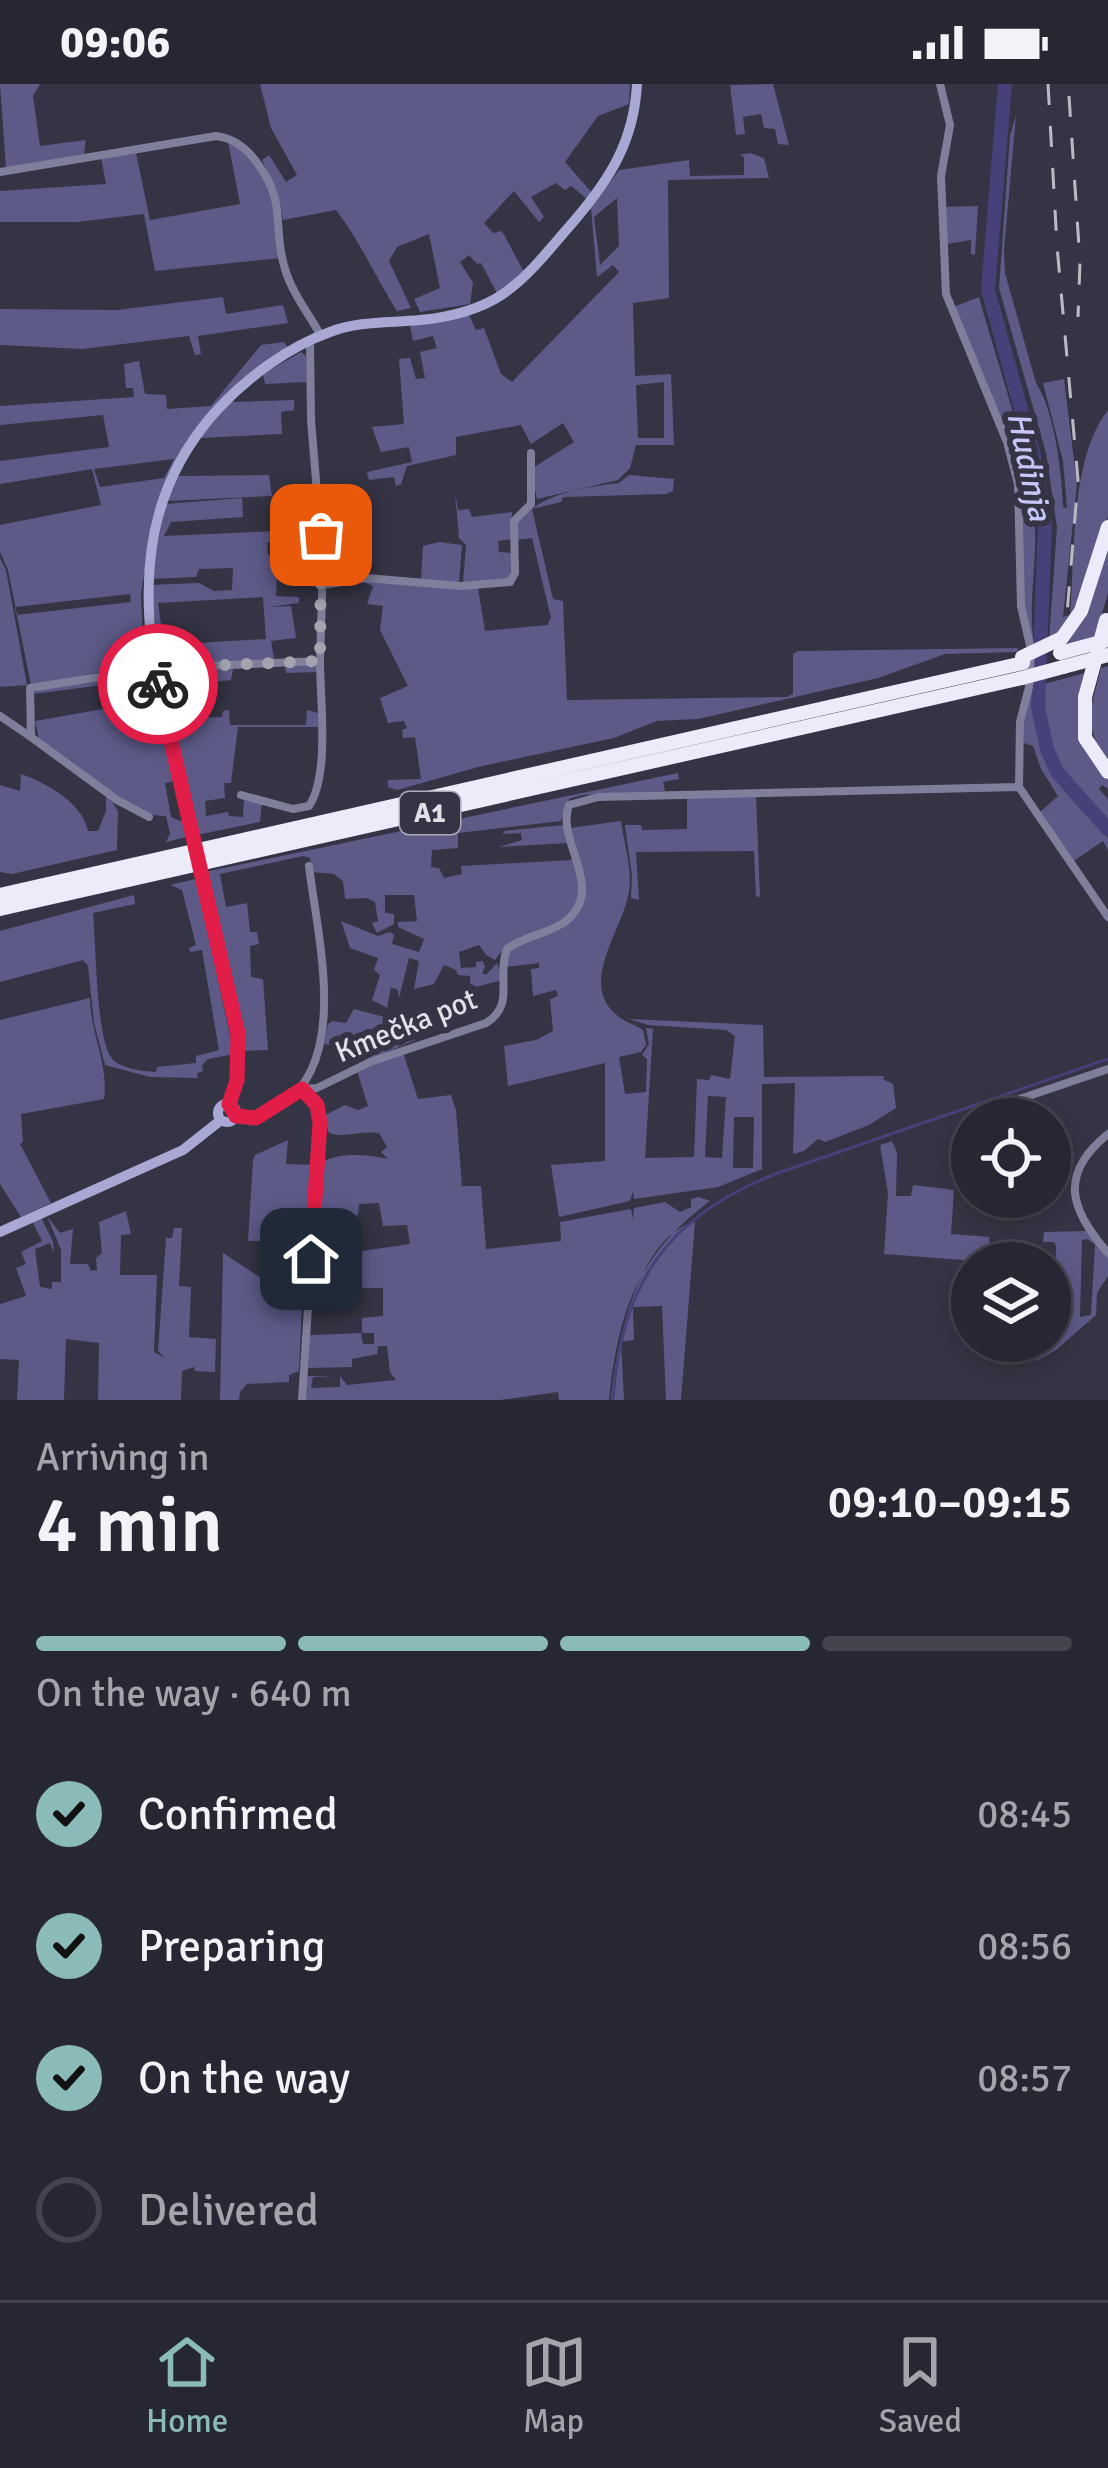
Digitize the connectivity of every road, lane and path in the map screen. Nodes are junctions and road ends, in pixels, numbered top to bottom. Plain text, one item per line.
1 (637, 84) edge
2 (940, 84) edge
3 (0, 172) edge
4 (315, 339) junction
5 (531, 453) dead end
6 (1108, 527) edge
7 (323, 585) junction
8 (1107, 616) edge
9 (1108, 640) edge
10 (1062, 653) junction
11 (1108, 655) edge
12 (320, 661) junction
13 (1022, 666) junction
14 (155, 668) junction
15 (0, 716) edge
16 (31, 737) junction
17 (1108, 772) edge
18 (1019, 787) junction
19 (241, 795) dead end
20 (149, 817) dead end
21 (309, 866) dead end
22 (0, 895) edge
23 (0, 909) edge
24 (1108, 916) edge
25 (1108, 1069) edge
26 (302, 1089) junction
27 (1023, 1098) edge
28 (232, 1110) junction
29 (1108, 1134) edge
30 (0, 1232) edge
31 (1108, 1253) edge
32 (302, 1400) edge

1 - 4 street
2 - 18 street
3 - 4 street
4 - 7 street
4 - 14 street
5 - 7 street
6 - 10 highway
7 - 12 street
8 - 17 highway, bridge
9 - 10 highway, A1
10 - 11 highway, A1
10 - 13 highway, A1
12 - 14 street
12 - 19 street
13 - 22 highway, A1
13 - 23 highway, A1
14 - 16 street
14 - 28 street, bridge
15 - 16 street
16 - 20 street
18 - 24 street
18 - 26 street, Kmečka pot
21 - 26 street
25 - 27 street
26 - 28 street
26 - 32 street
28 - 30 street
29 - 31 street

